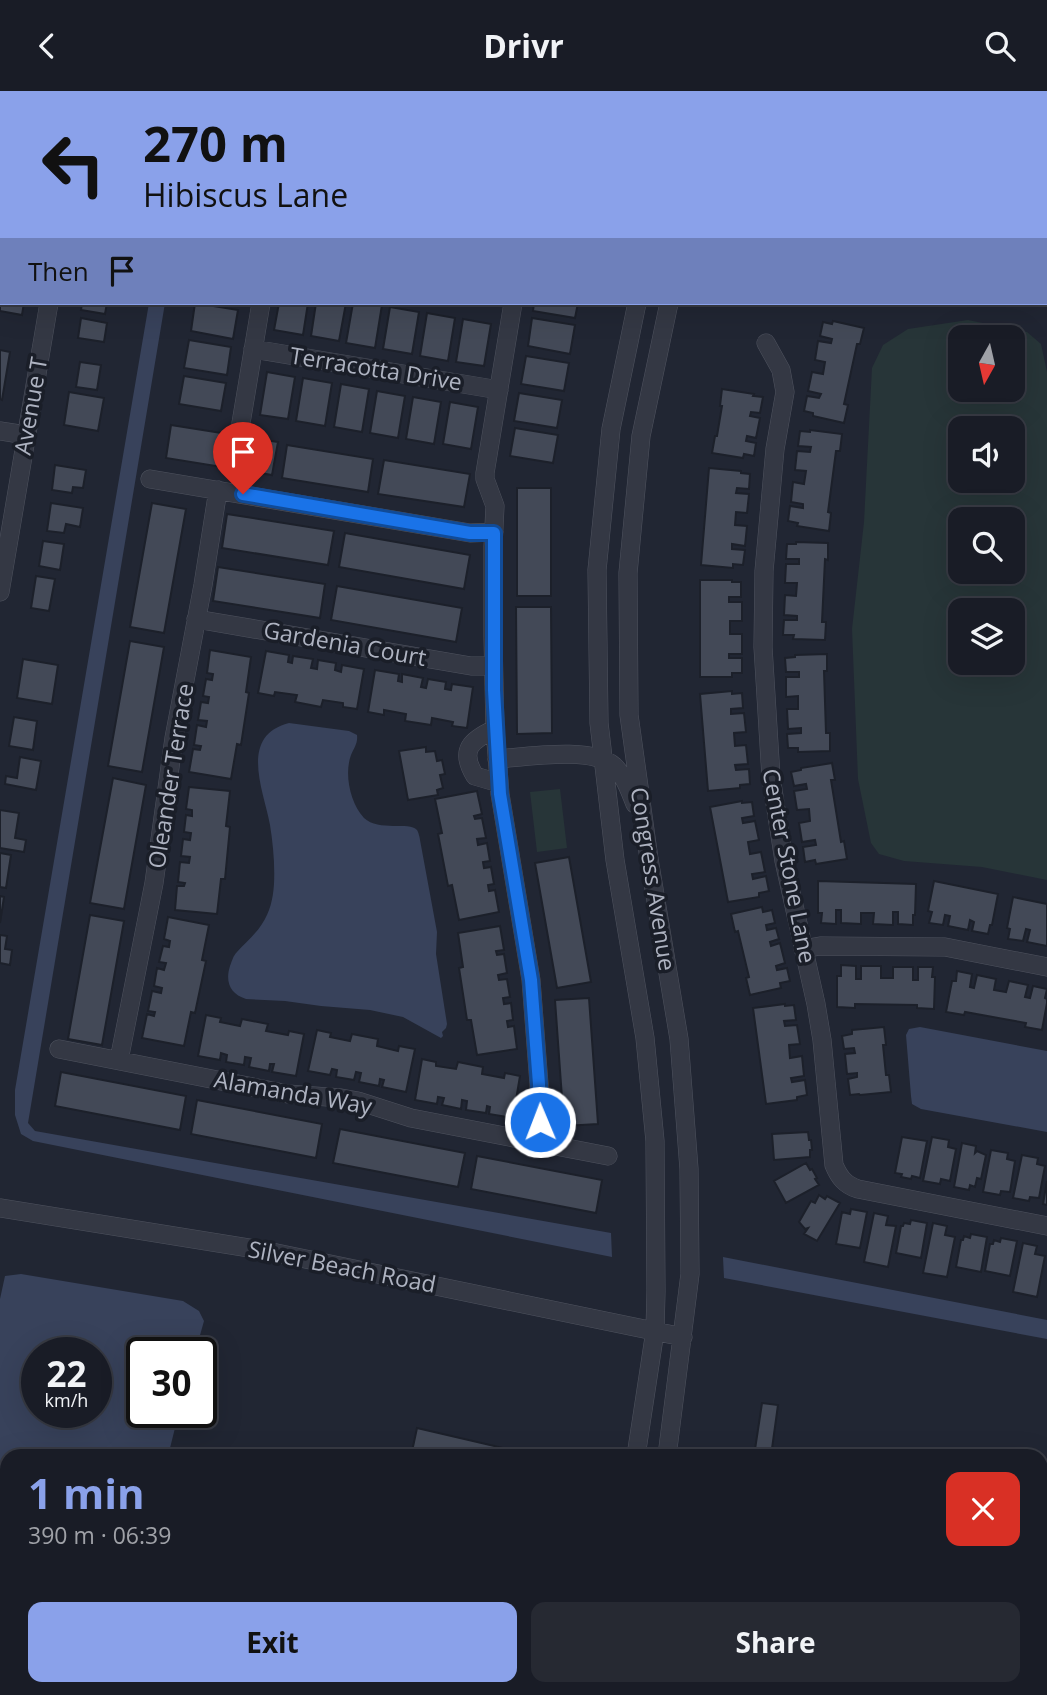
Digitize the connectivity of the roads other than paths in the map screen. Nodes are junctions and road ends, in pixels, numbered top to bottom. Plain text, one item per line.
1 (49, 305) edge
2 (261, 305) edge
3 (513, 305) edge
4 (637, 305) edge
5 (669, 305) edge
6 (766, 343) dead end
7 (253, 349) junction
8 (499, 390) junction
9 (241, 423) dead end
10 (0, 431) edge
11 (26, 435) junction
12 (150, 478) dead end
13 (218, 490) junction
14 (494, 533) junction
15 (0, 592) edge
16 (197, 619) junction
17 (493, 666) junction
18 (495, 729) junction
19 (497, 759) junction
20 (603, 759) junction
21 (499, 783) junction
22 (645, 827) junction
23 (803, 949) junction
24 (1047, 967) edge
25 (59, 1049) dead end
26 (119, 1061) junction
27 (538, 1143) junction
28 (608, 1156) dead end
29 (0, 1208) edge
30 (1047, 1226) edge
31 (655, 1331) junction
32 (683, 1337) junction
33 (637, 1449) edge
34 (668, 1449) edge

1 - 11 street, Avenue T
2 - 7 street
3 - 8 street
4 - 20 street, Congress Avenue
5 - 22 street, Congress Avenue
6 - 23 street, Center Stone Lane
7 - 8 street, Terracotta Drive
7 - 9 street
8 - 14 street
10 - 11 street
11 - 15 street, Avenue T
12 - 13 street
13 - 14 street
13 - 16 street, Oleander Terrace
14 - 17 street
16 - 17 street, Gardenia Court
16 - 26 street, Oleander Terrace
17 - 18 street
18 - 19 street
18 - 21 street
19 - 20 street
19 - 21 street
20 - 22 street
20 - 31 street, Congress Avenue
21 - 27 street
22 - 32 street, Congress Avenue
23 - 24 street
23 - 30 street, Center Stone Lane
25 - 26 street, Alamanda Way
26 - 27 street, Alamanda Way
27 - 28 street, Alamanda Way
29 - 31 street, Silver Beach Road
31 - 32 street, Silver Beach Road
31 - 33 street, Congress Avenue
32 - 34 street, Congress Avenue

